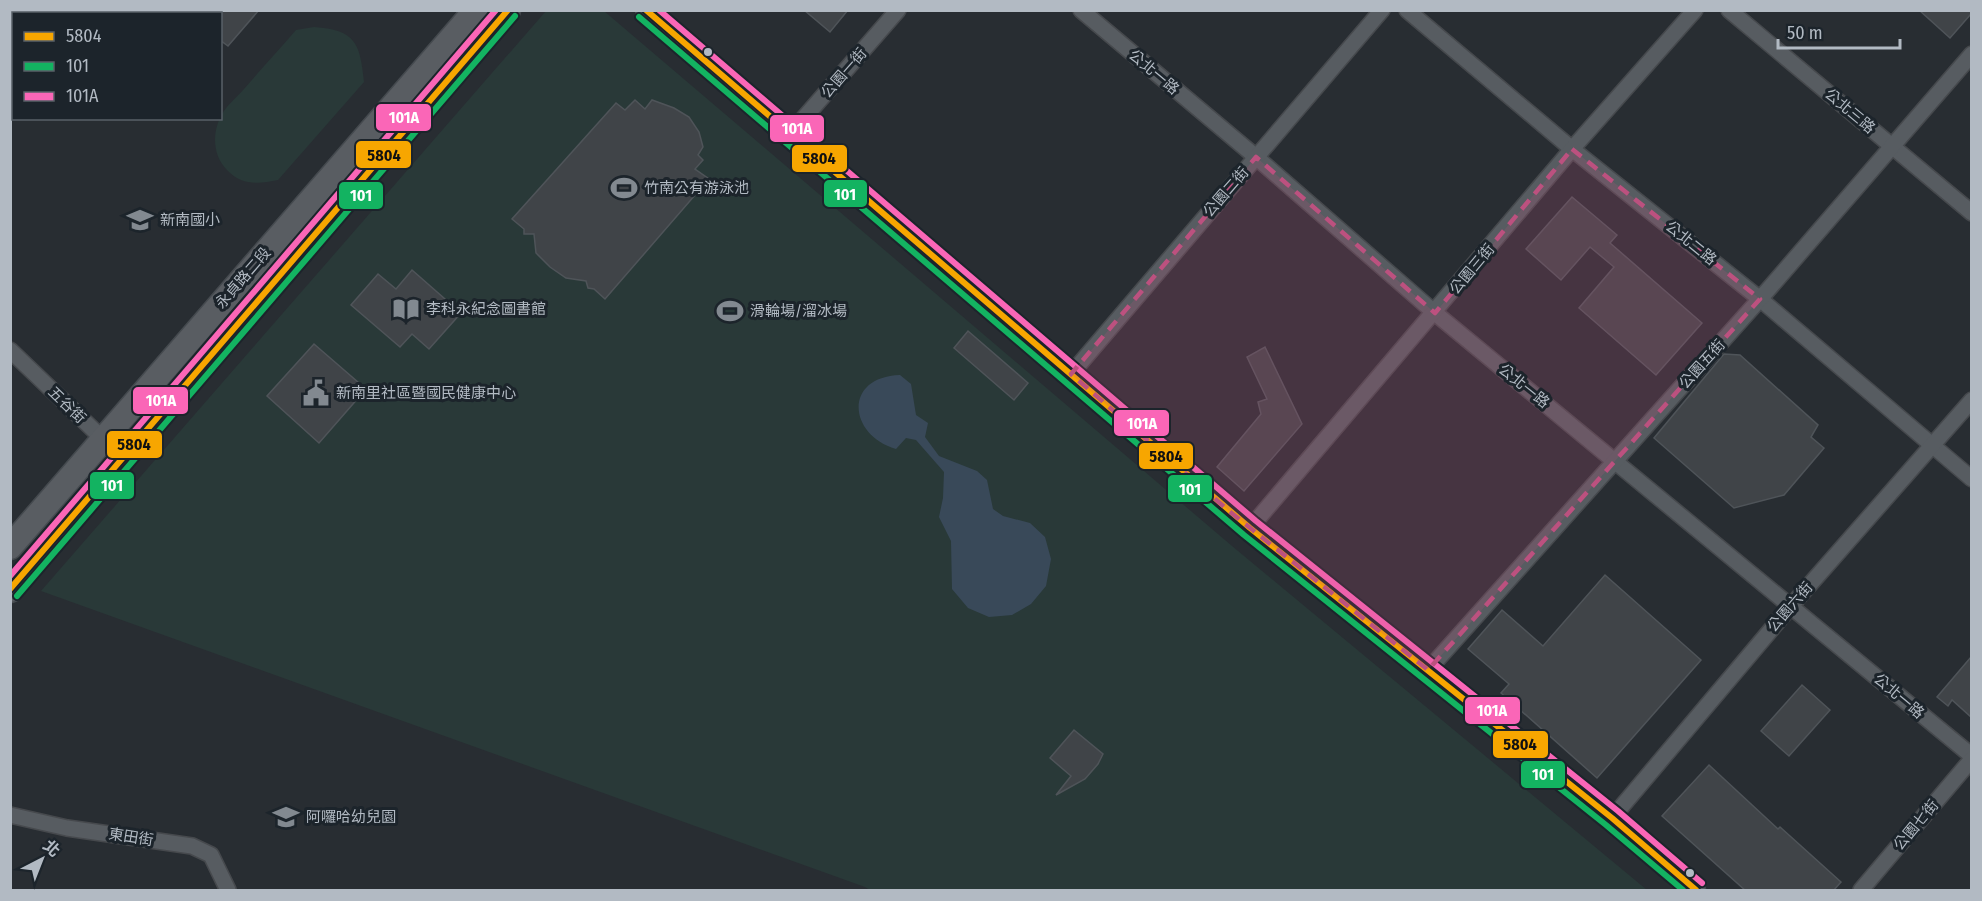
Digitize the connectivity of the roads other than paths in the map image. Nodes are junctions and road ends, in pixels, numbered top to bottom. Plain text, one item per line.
1 (476, 10) edge
2 (508, 10) edge
3 (645, 10) edge
4 (898, 10) edge
5 (1081, 10) edge
6 (1382, 10) edge
7 (1407, 10) edge
8 (1695, 10) edge
9 (1729, 10) edge
10 (1971, 54) edge
11 (790, 134) junction
12 (1893, 146) junction
13 (1572, 149) junction
14 (1256, 157) junction
15 (1971, 213) edge
16 (1760, 299) junction
17 (1435, 313) junction
18 (10, 350) edge
19 (1071, 374) junction
20 (1971, 400) edge
21 (103, 439) junction
22 (1931, 444) junction
23 (126, 457) junction
24 (1614, 460) junction
25 (1971, 479) edge
26 (1250, 528) junction
27 (10, 547) edge
28 (10, 590) edge
29 (1791, 606) junction
30 (1428, 670) junction
31 (1971, 757) edge
32 (10, 815) edge
33 (1612, 818) junction
34 (228, 891) edge
35 (1696, 891) edge
36 (1861, 891) edge

1 - 21 main road, 永貞路二段
2 - 23 main road, 永貞路二段
3 - 11 street
4 - 11 street, 公園一街
5 - 14 street, 公北一路
6 - 14 street, 公園二街
7 - 13 street, 公北二路
8 - 13 street, 公園三街
9 - 12 street, 公北三路
10 - 12 street, 公園五街
11 - 19 street
12 - 15 street, 公北三路
12 - 16 street, 公園五街
13 - 16 street, 公北二路
13 - 17 street, 公園三街
14 - 17 street, 公北一路
14 - 19 street, 公園二街
16 - 22 street, 公北二路
16 - 24 street, 公園五街
17 - 24 street, 公北一路
17 - 26 street, 公園三街
18 - 21 street, 五谷街
19 - 26 street
20 - 22 street, 公園六街
21 - 23 street, 五谷街
21 - 27 main road, 永貞路二段
22 - 25 street, 公北二路
22 - 29 street, 公園六街
23 - 28 main road, 永貞路二段
24 - 29 street, 公北一路
24 - 30 street, 公園五街
26 - 30 street
29 - 31 street, 公北一路
29 - 33 street, 公園六街
30 - 33 street
31 - 36 street, 公園七街
32 - 34 street, 東田街
33 - 35 street

